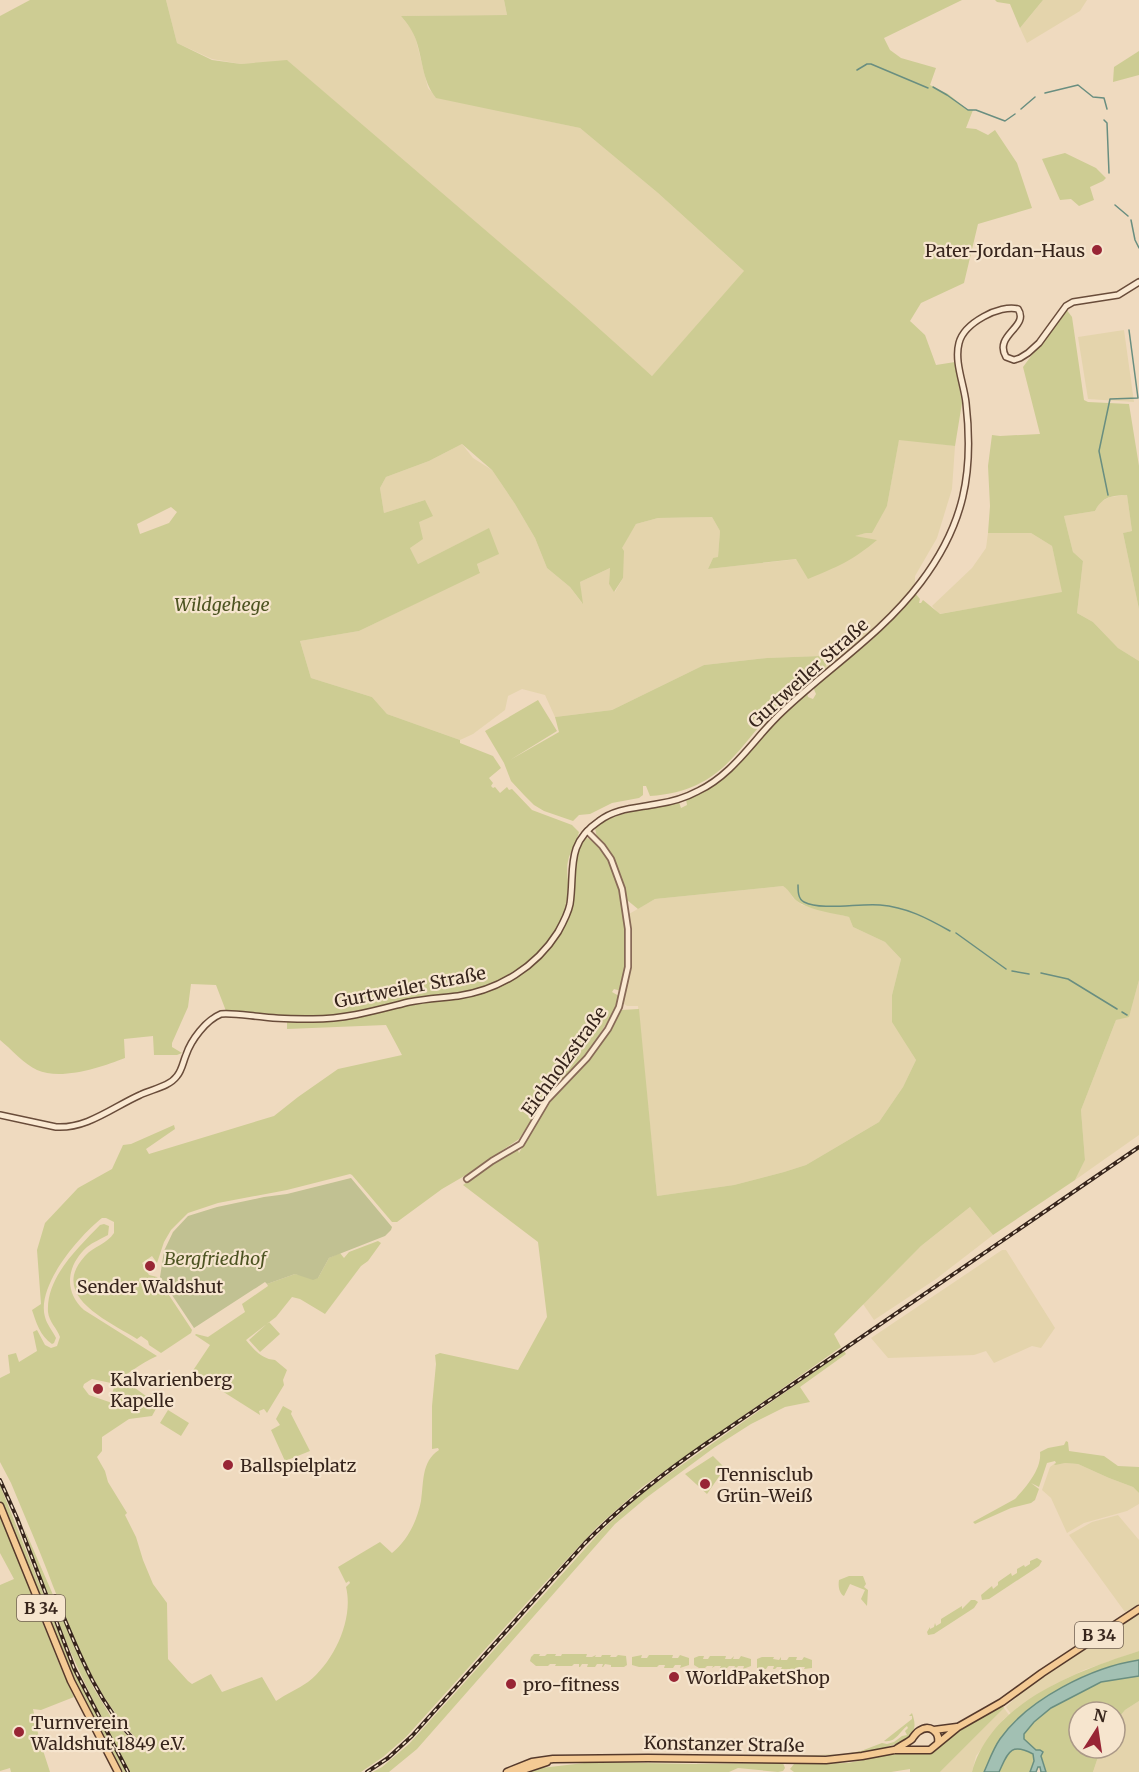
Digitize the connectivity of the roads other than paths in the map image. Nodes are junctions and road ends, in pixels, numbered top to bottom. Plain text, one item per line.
1 (1139, 282) edge
2 (587, 831) junction
3 (0, 1115) edge
4 (467, 1179) dead end
5 (0, 1506) edge
6 (1139, 1609) edge
7 (958, 1727) junction
8 (934, 1730) junction
9 (914, 1736) junction
10 (938, 1744) junction
11 (894, 1750) junction
12 (919, 1750) junction
13 (553, 1759) junction
14 (118, 1772) edge
15 (507, 1772) edge
16 (517, 1772) edge

1 - 2 main road, Gurtweiler Straße
2 - 3 main road, Gurtweiler Straße
2 - 4 street, Eichholzstraße
5 - 14 main road, B 34
6 - 7 main road, B 34
7 - 8 main road, B 34
7 - 10 main road, B 34
8 - 9 main road, Konstanzer Straße / B 34
8 - 10 main road
9 - 11 main road, Konstanzer Straße / B 34
9 - 12 main road
10 - 12 main road, Konstanzer Straße / B 34
11 - 12 main road, Konstanzer Straße / B 34
11 - 13 main road, Konstanzer Straße / B 34
13 - 15 main road, Konstanzer Straße / B 34
13 - 16 main road, Konstanzer Straße / B 34

